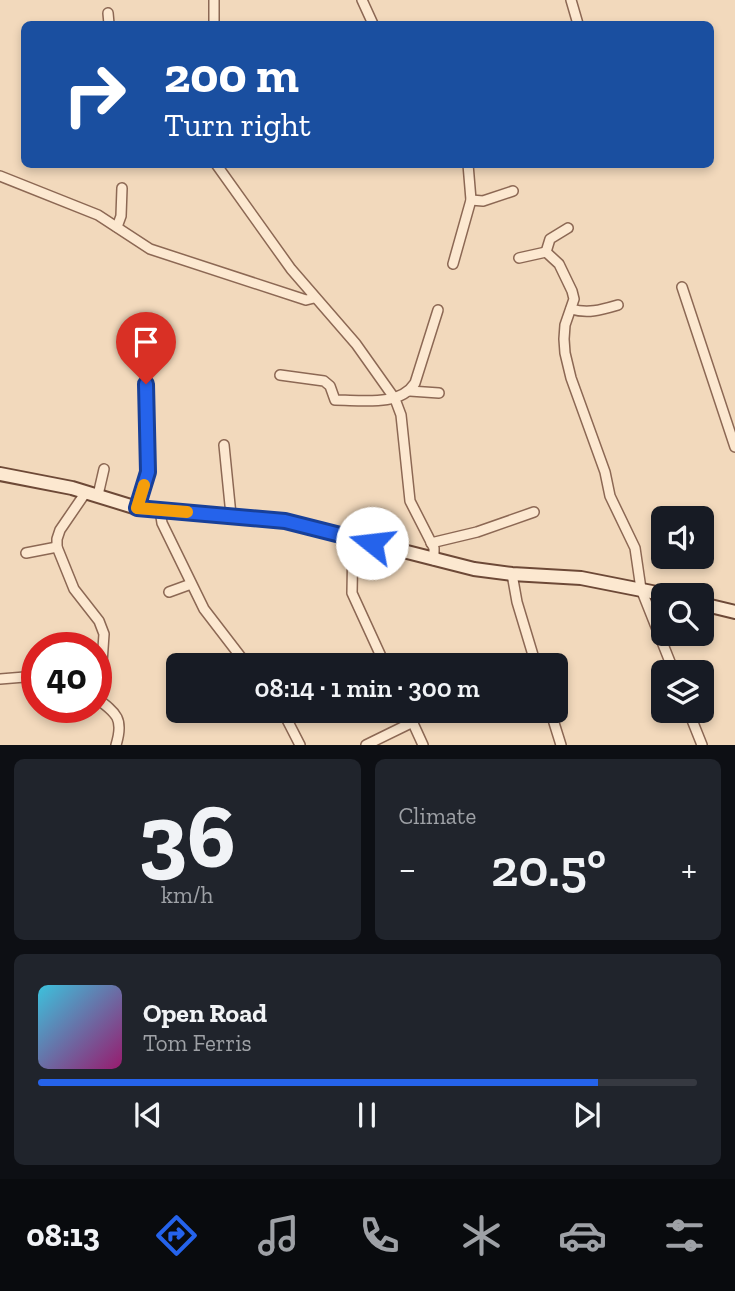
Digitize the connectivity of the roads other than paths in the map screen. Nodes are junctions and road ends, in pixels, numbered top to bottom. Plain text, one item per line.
1 (214, 0) edge
2 (362, 0) edge
3 (571, 0) edge
4 (108, 13) dead end
5 (109, 21) edge
6 (214, 21) edge
7 (372, 21) edge
8 (577, 21) edge
9 (219, 168) edge
10 (468, 168) edge
11 (0, 176) edge
12 (122, 188) dead end
13 (513, 191) dead end
14 (471, 200) junction
15 (117, 227) junction
16 (568, 228) dead end
17 (546, 252) junction
18 (519, 258) dead end
19 (453, 264) dead end
20 (682, 287) dead end
21 (314, 298) junction
22 (618, 305) dead end
23 (571, 309) junction
24 (438, 310) dead end
25 (280, 375) dead end
26 (146, 384) dead end
27 (410, 391) junction
28 (439, 393) dead end
29 (395, 399) junction
30 (224, 445) dead end
31 (735, 447) edge
32 (104, 469) dead end
33 (0, 474) edge
34 (92, 493) junction
35 (137, 508) junction
36 (160, 510) junction
37 (534, 512) dead end
38 (231, 515) junction
39 (353, 537) junction
40 (431, 543) junction
41 (57, 547) junction
42 (26, 553) dead end
43 (434, 560) junction
44 (512, 574) junction
45 (191, 584) junction
46 (642, 589) junction
47 (651, 591) edge
48 (169, 592) dead end
49 (714, 607) edge
50 (735, 612) edge
51 (103, 632) edge
52 (238, 653) edge
53 (379, 653) edge
54 (532, 653) edge
55 (669, 660) edge
56 (21, 677) edge
57 (0, 679) edge
58 (112, 712) edge
59 (289, 723) edge
60 (411, 723) edge
61 (413, 723) edge
62 (555, 723) edge
63 (693, 723) edge
64 (114, 745) edge
65 (300, 745) edge
66 (366, 745) edge
67 (423, 745) edge
68 (561, 745) edge
69 (702, 745) edge

1 - 6 street
2 - 7 street
3 - 8 street
4 - 5 street
9 - 21 street
10 - 14 street
11 - 15 street
12 - 15 street
13 - 14 street
14 - 19 street
15 - 21 street
16 - 17 street
17 - 18 street
17 - 23 street
20 - 31 street
21 - 29 street
22 - 23 street
23 - 46 street
24 - 27 street
25 - 29 street
26 - 35 street
27 - 28 street
27 - 29 street
29 - 40 street
30 - 38 street
32 - 34 street
33 - 34 street
34 - 35 street
34 - 41 street
35 - 36 street
36 - 38 street
36 - 45 street
37 - 40 street
38 - 39 street
39 - 43 street
39 - 53 street
40 - 43 street
41 - 42 street
41 - 51 street
43 - 44 street
44 - 46 street
44 - 54 street
45 - 48 street
45 - 52 street
46 - 47 street
46 - 55 street
49 - 50 street
56 - 57 street
58 - 64 street
59 - 65 street
60 - 66 street
61 - 67 street
62 - 68 street
63 - 69 street

